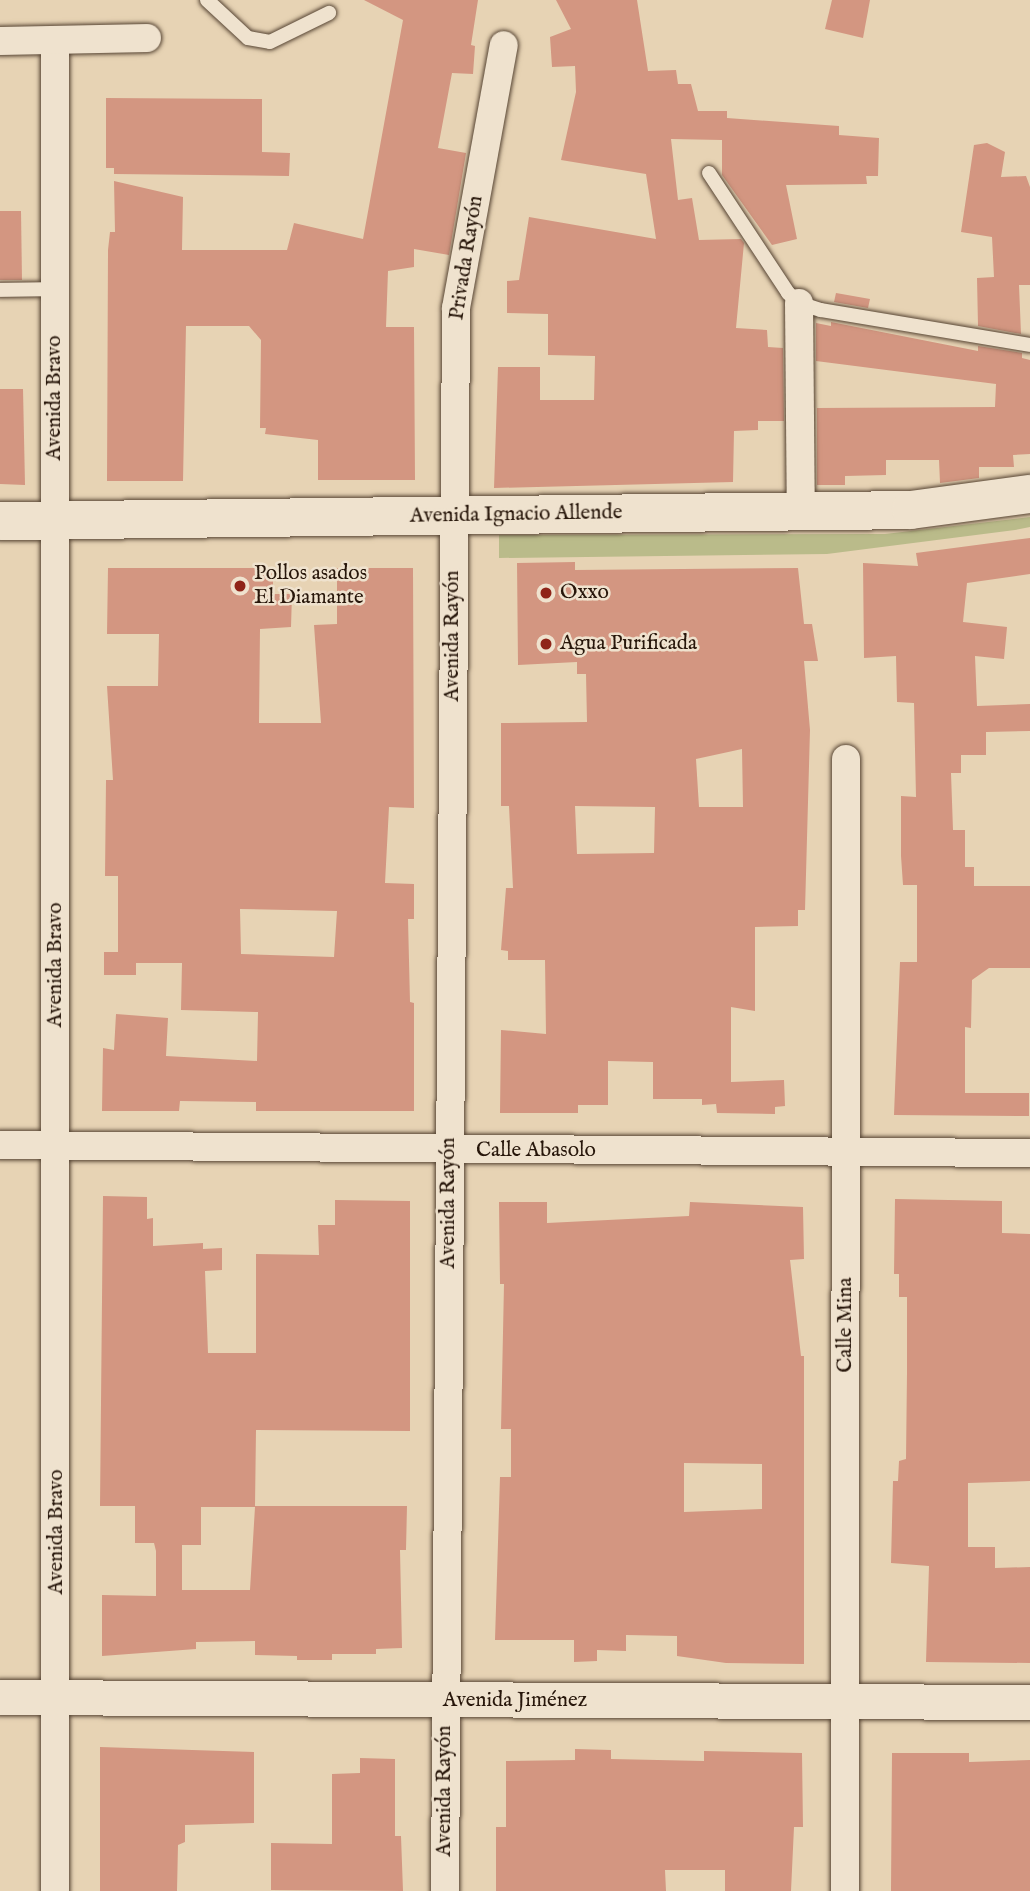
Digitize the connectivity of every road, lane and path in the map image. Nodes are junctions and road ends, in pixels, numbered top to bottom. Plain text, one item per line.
1 (206, 0) edge
2 (329, 13) dead end
3 (147, 38) dead end
4 (54, 40) junction
5 (0, 41) edge
6 (504, 45) dead end
7 (709, 173) dead end
8 (55, 289) junction
9 (0, 290) edge
10 (799, 303) junction
11 (1030, 345) edge
12 (1030, 494) edge
13 (801, 512) junction
14 (454, 516) junction
15 (0, 521) edge
16 (56, 521) junction
17 (846, 759) dead end
18 (0, 1145) edge
19 (56, 1146) junction
20 (846, 1149) junction
21 (450, 1151) junction
22 (1030, 1153) edge
23 (0, 1697) edge
24 (57, 1698) junction
25 (446, 1701) junction
26 (845, 1702) junction
27 (1030, 1702) edge
28 (55, 1891) edge
29 (445, 1891) edge
30 (845, 1891) edge

1 - 2 lane
3 - 4 street
4 - 5 street
4 - 8 street, Avenida Bravo
6 - 14 street, Privada Rayón
7 - 10 lane
8 - 9 lane
8 - 16 street, Avenida Bravo
10 - 11 lane
10 - 13 street
12 - 13 main road, Avenida Ignacio Allende
13 - 14 main road, Avenida Ignacio Allende
14 - 16 main road, Avenida Ignacio Allende
14 - 21 street, Avenida Rayón
15 - 16 main road, Avenida Ignacio Allende
16 - 19 street, Avenida Bravo
17 - 20 street, Calle Mina
18 - 19 street, Calle Abasolo
19 - 21 street, Calle Abasolo
19 - 24 street, Avenida Bravo
20 - 21 street, Calle Abasolo
20 - 22 street, Calle Abasolo
20 - 26 street, Calle Mina
21 - 25 street, Avenida Rayón
23 - 24 street, Avenida Jiménez
24 - 25 street, Avenida Jiménez
24 - 28 street, Avenida Bravo
25 - 26 street, Avenida Jiménez
25 - 29 street, Avenida Rayón
26 - 27 street, Avenida Jiménez
26 - 30 street, Calle Mina

